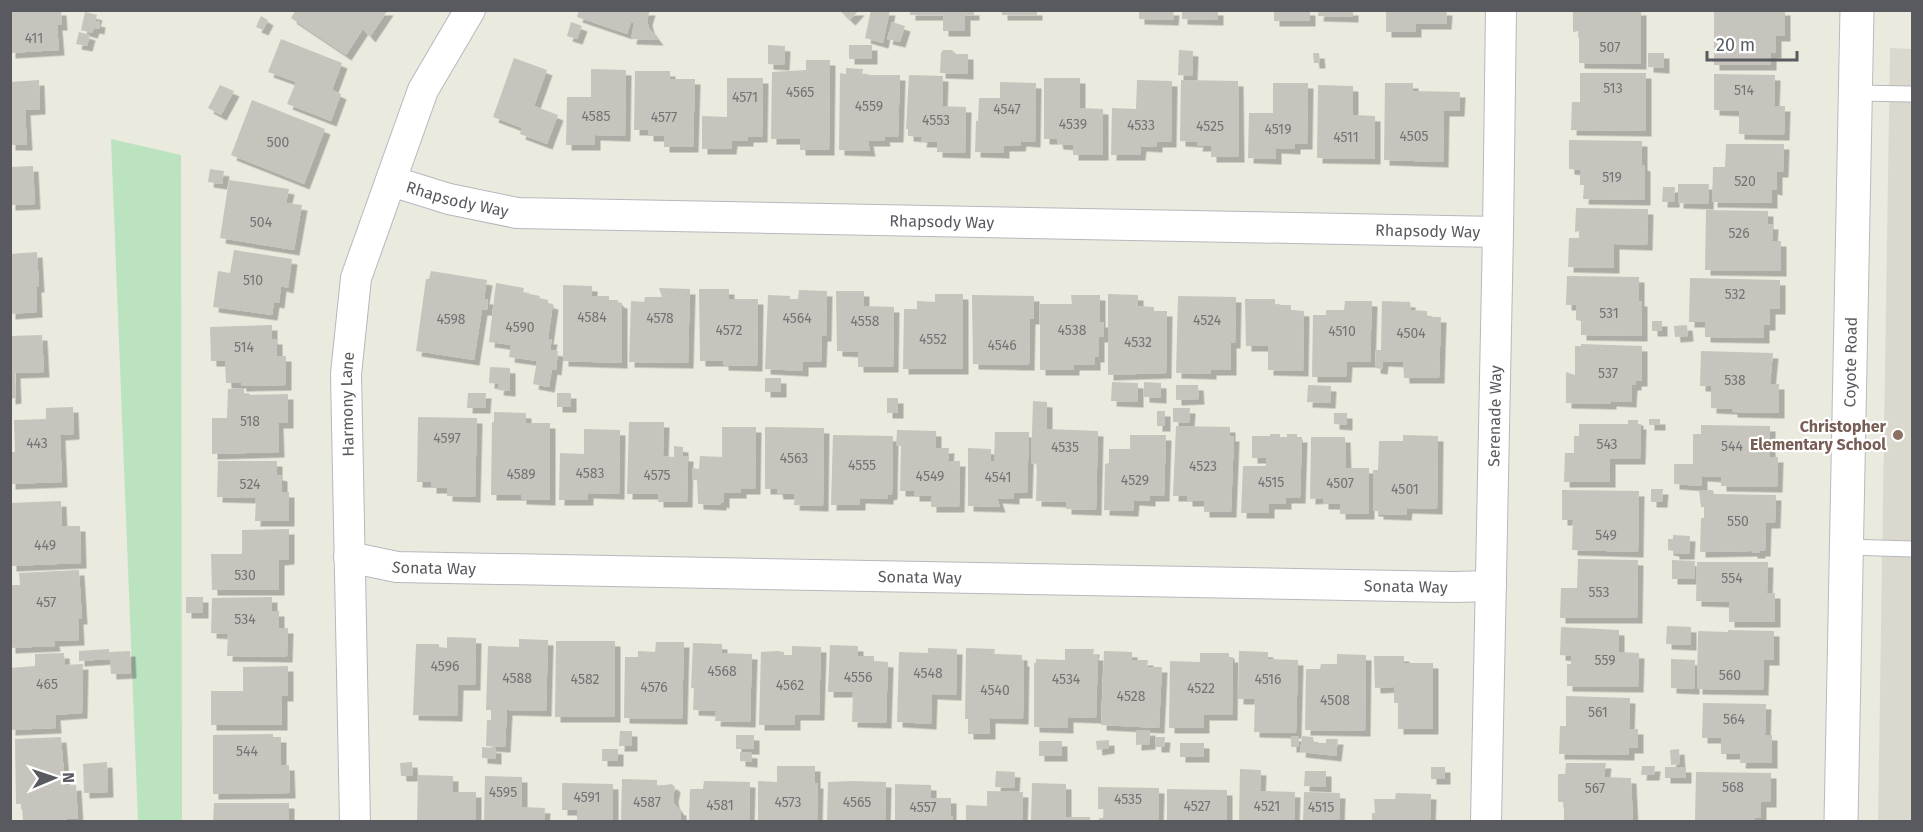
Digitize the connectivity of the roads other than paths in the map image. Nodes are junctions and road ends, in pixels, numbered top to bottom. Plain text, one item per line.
1 (470, 10) edge
2 (1501, 10) edge
3 (1857, 10) edge
4 (1855, 93) junction
5 (1912, 94) edge
6 (391, 181) junction
7 (1498, 232) junction
8 (1847, 547) junction
9 (1912, 549) edge
10 (349, 557) junction
11 (1491, 586) junction
12 (356, 822) edge
13 (1486, 822) edge
14 (1841, 822) edge

1 - 6 street, Harmony Lane
2 - 7 street, Serenade Way
3 - 4 street, Coyote Road
4 - 5 lane
4 - 8 street, Coyote Road
6 - 7 street, Rhapsody Way
6 - 10 street, Harmony Lane
7 - 11 street, Serenade Way
8 - 9 lane
8 - 14 street, Coyote Road
10 - 11 street, Sonata Way
10 - 12 street, Harmony Lane
11 - 13 street, Serenade Way

